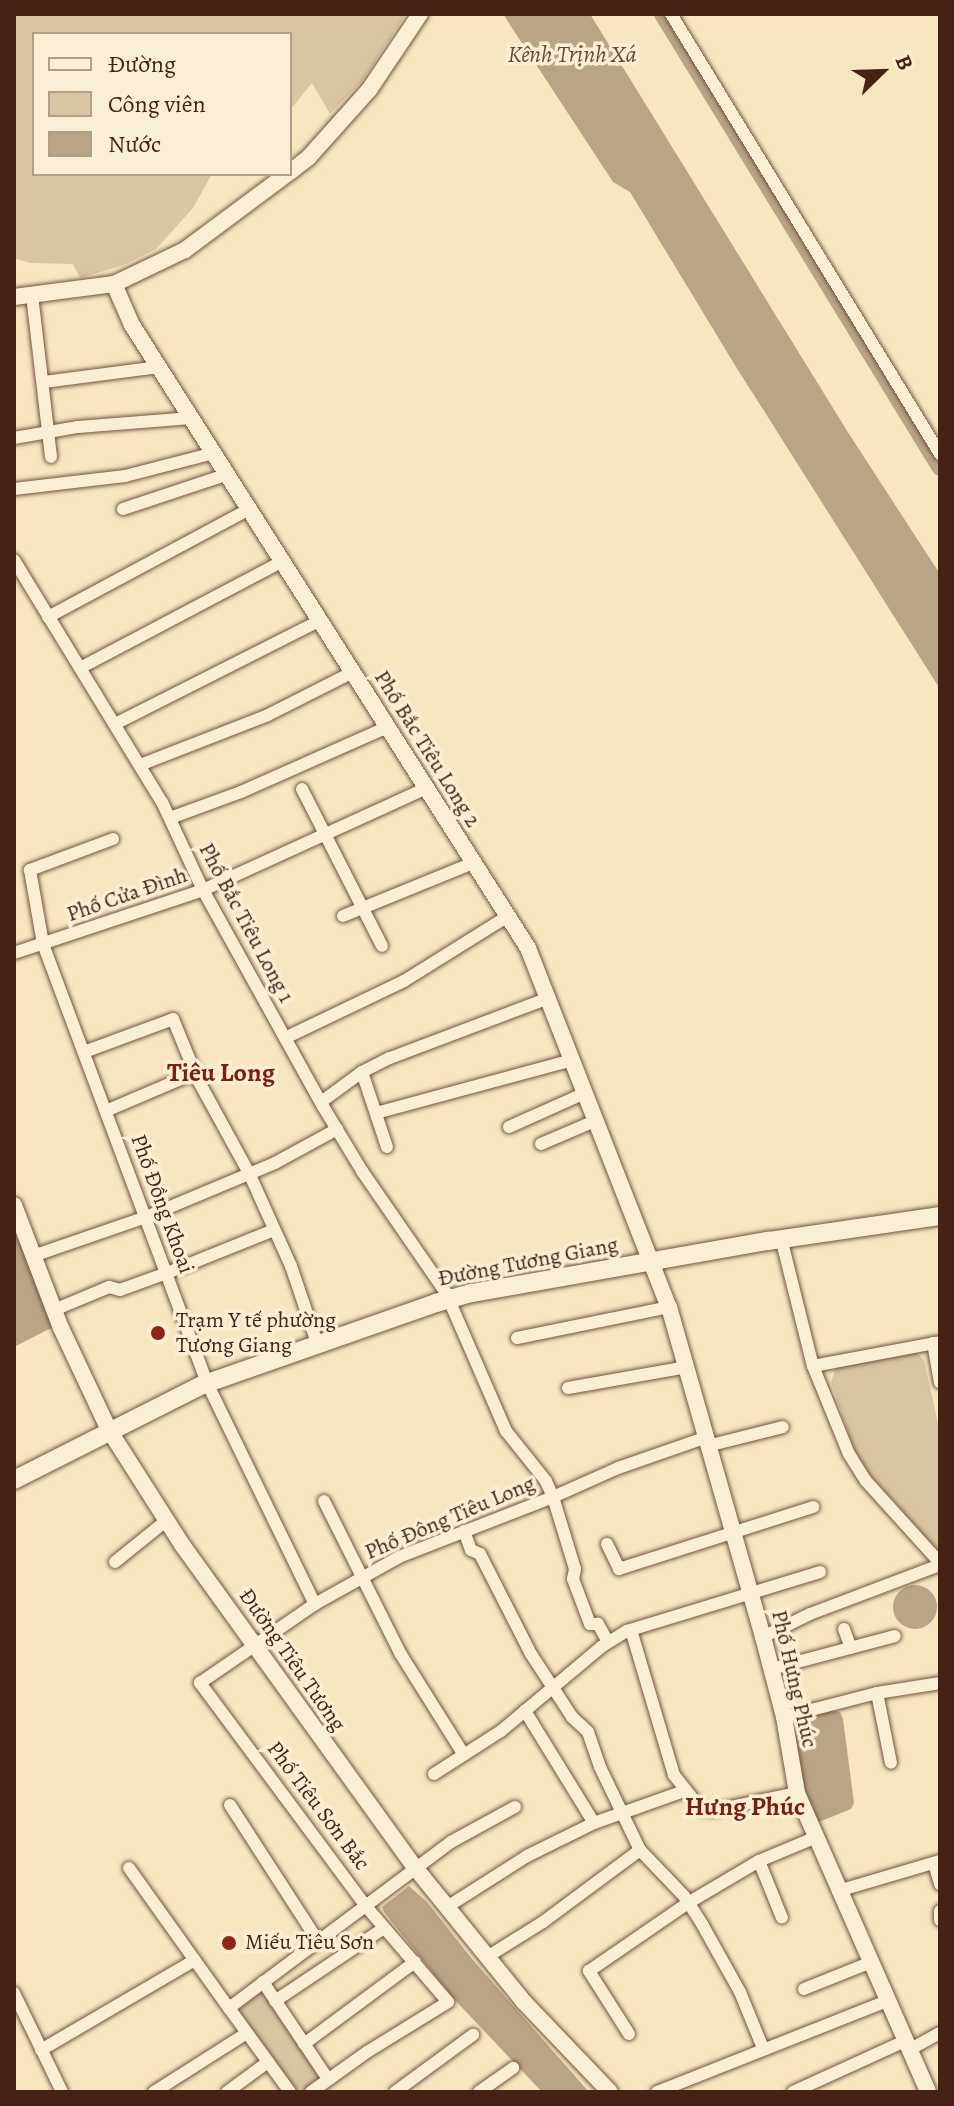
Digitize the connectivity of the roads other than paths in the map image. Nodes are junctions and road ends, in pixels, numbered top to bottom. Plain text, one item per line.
1 (420, 14) edge
2 (671, 14) edge
3 (292, 171) edge
4 (285, 176) edge
5 (114, 284) junction
6 (32, 295) junction
7 (14, 297) edge
8 (159, 367) junction
9 (44, 382) junction
10 (192, 418) junction
11 (50, 431) junction
12 (14, 438) edge
13 (214, 453) junction
14 (940, 454) edge
15 (51, 457) dead end
16 (228, 474) junction
17 (14, 489) edge
18 (123, 509) dead end
19 (249, 509) junction
20 (14, 560) edge
21 (283, 561) junction
22 (48, 617) junction
23 (319, 621) junction
24 (80, 668) junction
25 (353, 672) junction
26 (115, 724) junction
27 (388, 727) junction
28 (140, 765) junction
29 (302, 789) dead end
30 (425, 789) junction
31 (170, 818) junction
32 (324, 837) junction
33 (113, 839) dead end
34 (473, 863) junction
35 (203, 890) junction
36 (360, 909) junction
37 (343, 916) dead end
38 (508, 916) junction
39 (43, 944) junction
40 (382, 946) dead end
41 (14, 953) edge
42 (549, 998) junction
43 (285, 1038) junction
44 (84, 1052) junction
45 (572, 1060) junction
46 (362, 1072) junction
47 (195, 1073) junction
48 (585, 1093) junction
49 (321, 1102) junction
50 (106, 1111) junction
51 (376, 1113) junction
52 (597, 1120) junction
53 (509, 1127) dead end
54 (337, 1129) junction
55 (541, 1144) dead end
56 (387, 1147) dead end
57 (249, 1173) junction
58 (14, 1205) edge
59 (940, 1216) edge
60 (146, 1217) junction
61 (274, 1230) junction
62 (781, 1238) junction
63 (33, 1256) junction
64 (654, 1263) junction
65 (167, 1273) junction
66 (450, 1300) junction
67 (669, 1307) junction
68 (54, 1310) junction
69 (517, 1338) dead end
70 (936, 1342) edge
71 (317, 1343) junction
72 (813, 1366) junction
73 (687, 1367) junction
74 (940, 1382) edge
75 (207, 1383) junction
76 (568, 1388) dead end
77 (783, 1427) dead end
78 (109, 1430) junction
79 (706, 1442) junction
80 (14, 1480) edge
81 (553, 1497) junction
82 (324, 1501) dead end
83 (813, 1507) dead end
84 (167, 1520) junction
85 (464, 1531) junction
86 (736, 1532) junction
87 (607, 1544) dead end
88 (115, 1562) dead end
89 (940, 1564) edge
90 (820, 1572) dead end
91 (360, 1578) junction
92 (751, 1592) junction
93 (315, 1604) junction
94 (844, 1629) dead end
95 (631, 1630) junction
96 (895, 1636) dead end
97 (763, 1637) junction
98 (608, 1642) junction
99 (254, 1645) junction
100 (851, 1648) junction
101 (771, 1669) junction
102 (940, 1683) edge
103 (552, 1688) junction
104 (877, 1693) junction
105 (525, 1711) junction
106 (784, 1717) junction
107 (464, 1755) junction
108 (891, 1763) dead end
109 (434, 1774) dead end
110 (684, 1791) junction
111 (797, 1793) junction
112 (230, 1805) dead end
113 (515, 1807) dead end
114 (621, 1812) junction
115 (594, 1823) junction
116 (814, 1838) junction
117 (640, 1850) junction
118 (759, 1861) junction
119 (937, 1862) edge
120 (129, 1868) dead end
121 (417, 1870) junction
122 (940, 1884) edge
123 (838, 1891) junction
124 (688, 1903) junction
125 (365, 1905) junction
126 (447, 1907) junction
127 (940, 1911) edge
128 (782, 1918) dead end
129 (940, 1920) edge
130 (384, 1928) junction
131 (318, 1941) junction
132 (487, 1957) junction
133 (195, 1960) junction
134 (415, 1962) junction
135 (869, 1963) junction
136 (263, 1982) junction
137 (804, 1989) dead end
138 (14, 1993) edge
139 (275, 2001) junction
140 (887, 2001) junction
141 (229, 2008) junction
142 (247, 2033) junction
143 (940, 2033) edge
144 (629, 2034) dead end
145 (473, 2035) dead end
146 (304, 2044) junction
147 (907, 2046) junction
148 (763, 2048) junction
149 (41, 2050) junction
150 (268, 2062) junction
151 (513, 2068) dead end
152 (328, 2079) junction
153 (931, 2088) edge
154 (62, 2092) edge
155 (154, 2092) edge
156 (227, 2092) edge
157 (290, 2092) edge
158 (311, 2092) edge
159 (395, 2092) edge
160 (479, 2092) edge
161 (610, 2092) edge
162 (657, 2092) edge
163 (793, 2092) edge

1 - 3 street
2 - 14 street
4 - 5 street
5 - 6 street
5 - 8 street, Phố Bắc Tiêu Long 2
6 - 7 street
6 - 9 street
8 - 9 street
8 - 10 street, Phố Bắc Tiêu Long 2
9 - 11 street
10 - 11 street
10 - 13 street, Phố Bắc Tiêu Long 2
11 - 12 street
11 - 15 street
13 - 16 street, Phố Bắc Tiêu Long 2
13 - 17 street
16 - 18 street
16 - 19 street, Phố Bắc Tiêu Long 2
19 - 21 street, Phố Bắc Tiêu Long 2
19 - 22 street
20 - 22 street, Phố Bắc Tiêu Long 1
21 - 23 street, Phố Bắc Tiêu Long 2
21 - 24 street
22 - 24 street, Phố Bắc Tiêu Long 1
23 - 25 street, Phố Bắc Tiêu Long 2
23 - 26 street
24 - 26 street, Phố Bắc Tiêu Long 1
25 - 27 street, Phố Bắc Tiêu Long 2
25 - 28 street
26 - 28 street, Phố Bắc Tiêu Long 1
27 - 30 street, Phố Bắc Tiêu Long 2
27 - 31 street
28 - 31 street, Phố Bắc Tiêu Long 1
29 - 32 street
30 - 32 street, Phố Cửa Đình
30 - 34 street, Phố Bắc Tiêu Long 2
31 - 35 street, Phố Bắc Tiêu Long 1
32 - 35 street, Phố Cửa Đình
32 - 36 street
33 - 39 street, Phố Đồng Khoai
34 - 36 street
34 - 38 street, Phố Bắc Tiêu Long 2
35 - 39 street, Phố Cửa Đình
35 - 43 street, Phố Bắc Tiêu Long 1
36 - 37 street
36 - 40 street
38 - 42 street, Phố Bắc Tiêu Long 2
38 - 43 street
39 - 41 street, Phố Cửa Đình
39 - 44 street, Phố Đồng Khoai
42 - 45 street, Phố Bắc Tiêu Long 2
42 - 46 street
43 - 49 street, Phố Bắc Tiêu Long 1
44 - 47 street
44 - 50 street, Phố Đồng Khoai
45 - 48 street, Phố Bắc Tiêu Long 2
45 - 51 street
46 - 49 street
46 - 51 street
47 - 50 street
47 - 57 street
48 - 52 street, Phố Bắc Tiêu Long 2
48 - 53 street
49 - 54 street, Phố Bắc Tiêu Long 1
50 - 60 street, Phố Đồng Khoai
51 - 56 street
52 - 55 street
52 - 64 street, Phố Bắc Tiêu Long 2
54 - 57 street
54 - 66 street, Phố Bắc Tiêu Long 1
57 - 60 street
57 - 61 street
58 - 63 street, Đường Tiêu Tương
59 - 62 main road, Đường Tương Giang
60 - 63 street
60 - 65 street, Phố Đồng Khoai
61 - 65 street
61 - 71 street
62 - 64 main road, Đường Tương Giang
62 - 72 street
63 - 68 street, Đường Tiêu Tương
64 - 66 main road, Đường Tương Giang
64 - 67 street, Phố Hưng Phúc
65 - 68 street
65 - 75 street, Phố Đồng Khoai
66 - 71 main road, Đường Tương Giang
66 - 81 street, Phố Đông Tiêu Long
67 - 69 street
67 - 73 street, Phố Hưng Phúc
68 - 78 street, Đường Tiêu Tương
70 - 72 street
70 - 74 street
71 - 75 main road, Đường Tương Giang
72 - 89 street
73 - 76 street
73 - 79 street, Phố Hưng Phúc
75 - 78 main road, Đường Tương Giang
75 - 93 street, Phố Đồng Khoai
77 - 79 street
78 - 80 main road, Đường Tương Giang
78 - 84 street, Đường Tiêu Tương
79 - 81 street
79 - 86 street, Phố Hưng Phúc
81 - 85 street, Phố Đông Tiêu Long
81 - 98 street
82 - 91 street
83 - 86 street
84 - 88 street
84 - 99 street, Đường Tiêu Tương
85 - 91 street, Phố Đông Tiêu Long
85 - 103 street
86 - 87 street
86 - 92 street, Phố Hưng Phúc
89 - 97 street
90 - 92 street
91 - 93 street, Phố Đông Tiêu Long
91 - 107 street
92 - 95 street
92 - 97 street, Phố Hưng Phúc
93 - 99 street, Phố Đông Tiêu Long
94 - 100 street
95 - 98 street
95 - 110 street
96 - 100 street
97 - 101 street, Phố Hưng Phúc
98 - 103 street
99 - 121 street, Đường Tiêu Tương
99 - 125 street, Phố Tiêu Sơn Bắc
100 - 101 street
101 - 106 street, Phố Hưng Phúc
102 - 104 street
103 - 105 street
103 - 114 street
104 - 106 street
104 - 108 street
105 - 107 street
105 - 115 street
106 - 111 street, Phố Hưng Phúc
107 - 109 street
110 - 111 street
110 - 114 street
111 - 116 street, Phố Hưng Phúc
112 - 131 street
113 - 121 street
114 - 115 street
114 - 117 street
115 - 126 street
116 - 118 street
116 - 123 street, Phố Hưng Phúc
117 - 124 street
117 - 132 street
118 - 124 street
118 - 128 street
119 - 122 street
119 - 123 street
120 - 133 street
121 - 125 street
121 - 126 street, Đường Tiêu Tương
123 - 135 street, Phố Hưng Phúc
124 - 144 street
124 - 148 street
125 - 130 street, Phố Tiêu Sơn Bắc
125 - 131 street
126 - 132 street, Đường Tiêu Tương
127 - 129 street
130 - 134 street, Phố Tiêu Sơn Bắc
130 - 139 street
131 - 136 street
132 - 161 street, Đường Tiêu Tương
133 - 141 street
133 - 149 street
134 - 146 street
134 - 152 street, Phố Tiêu Sơn Bắc
135 - 137 street
135 - 140 street, Phố Hưng Phúc
136 - 139 street
136 - 141 street
138 - 149 street
139 - 146 street
140 - 147 street, Phố Hưng Phúc
140 - 148 street
141 - 142 street
142 - 150 street
142 - 155 street
143 - 147 street
145 - 159 street
146 - 152 street
147 - 153 street, Phố Hưng Phúc
147 - 163 street
148 - 162 street
149 - 154 street
150 - 156 street
150 - 157 street
151 - 160 street
152 - 158 street

